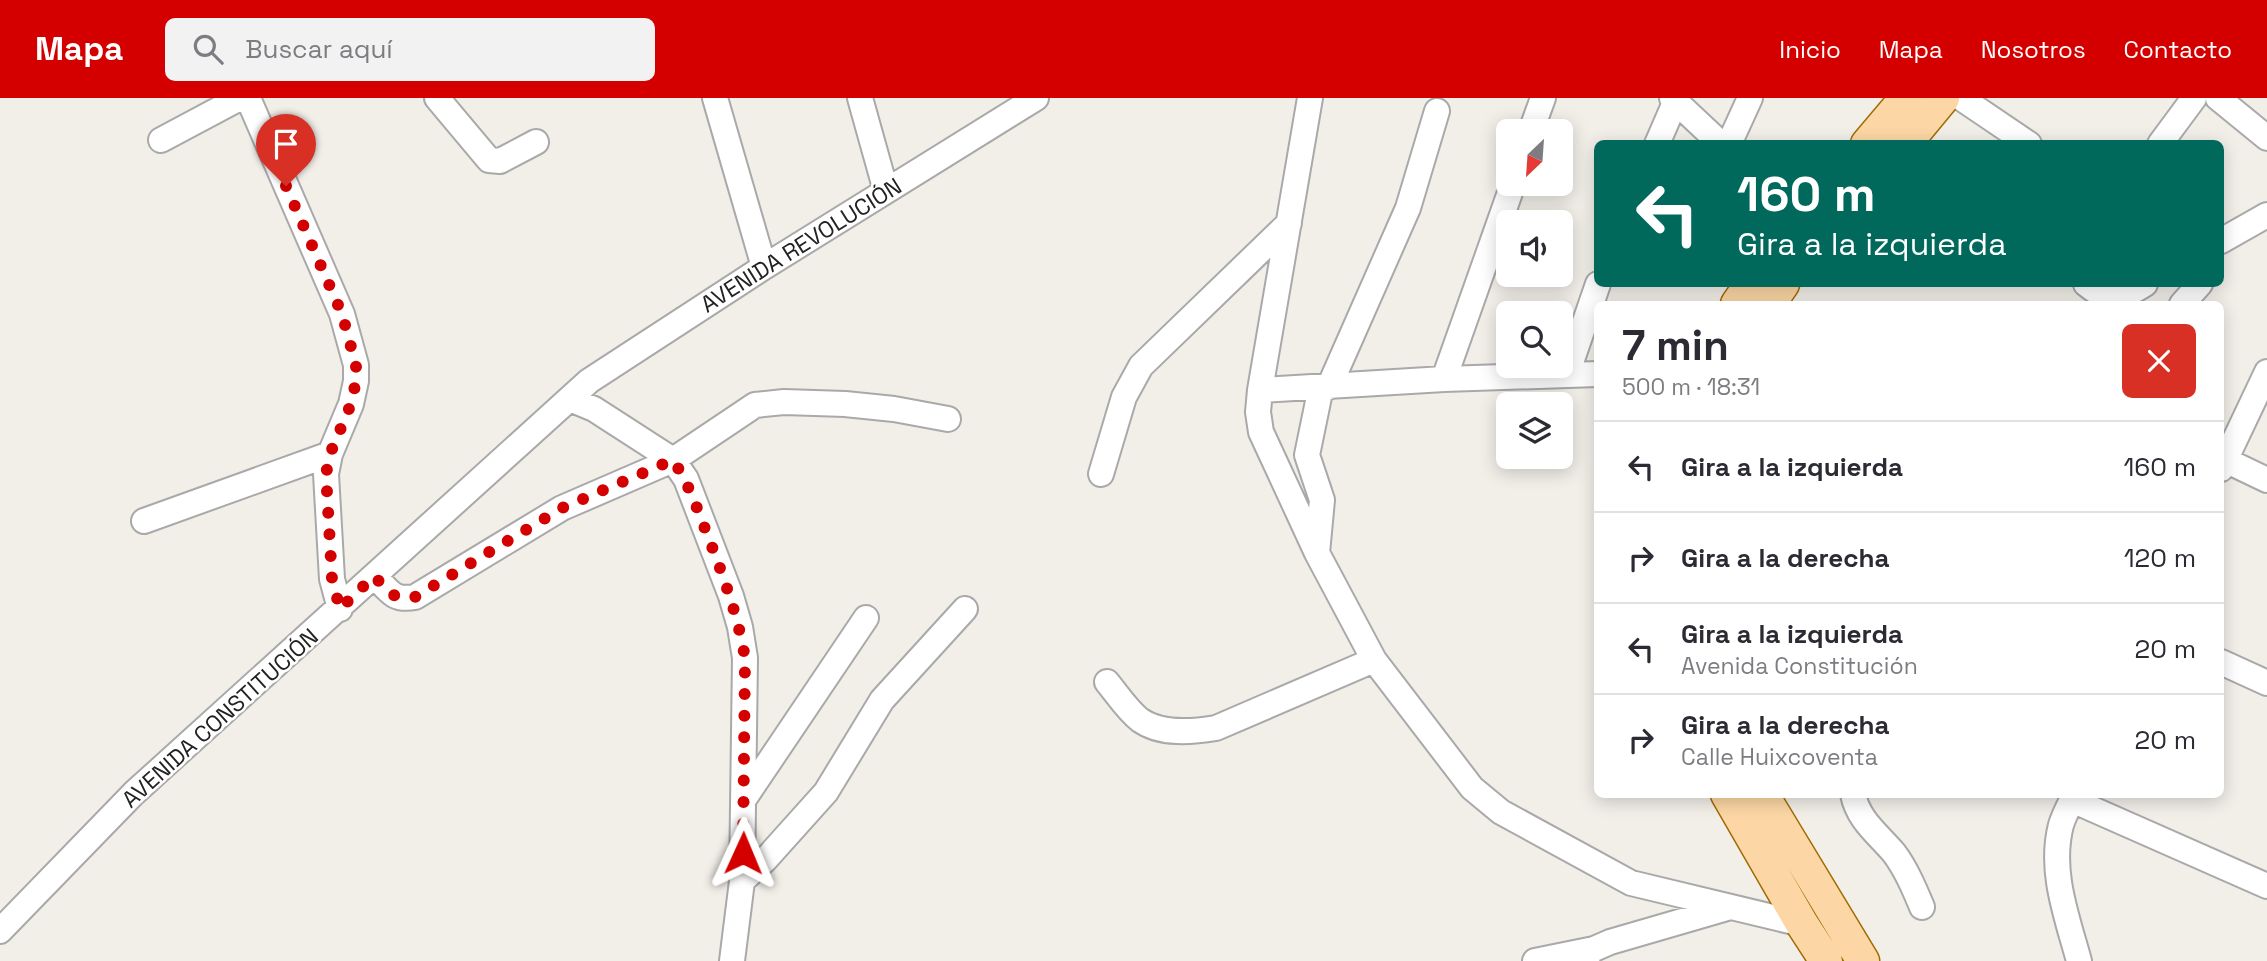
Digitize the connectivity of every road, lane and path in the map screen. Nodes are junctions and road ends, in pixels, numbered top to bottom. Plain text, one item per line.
1 (240, 98) edge
2 (248, 98) edge
3 (437, 98) edge
4 (715, 98) edge
5 (860, 98) edge
6 (1036, 98) edge
7 (1310, 98) edge
8 (1544, 98) edge
9 (1751, 98) edge
10 (1943, 98) edge
11 (1961, 98) edge
12 (2194, 98) edge
13 (2218, 98) edge
14 (1675, 99) edge
15 (1901, 101) edge
16 (1437, 111) dead end
17 (1536, 119) edge
18 (2267, 138) edge
19 (161, 140) dead end
20 (1659, 140) edge
21 (1717, 140) edge
22 (1731, 140) edge
23 (1870, 140) edge
24 (1904, 140) edge
25 (1907, 140) edge
26 (2023, 140) edge
27 (2163, 140) edge
28 (536, 142) dead end
29 (886, 191) junction
30 (1509, 196) edge
31 (2258, 221) edge
32 (1289, 223) junction
33 (2224, 239) edge
34 (2224, 257) edge
35 (764, 267) junction
36 (1597, 287) edge
37 (2090, 287) edge
38 (2140, 287) edge
39 (2197, 287) edge
40 (2185, 301) edge
41 (1573, 357) edge
42 (2267, 372) edge
43 (1573, 374) edge
44 (1594, 374) edge
45 (1496, 377) edge
46 (1444, 380) junction
47 (1325, 387) junction
48 (1260, 390) junction
49 (570, 399) junction
50 (948, 419) dead end
51 (330, 454) junction
52 (2224, 458) edge
53 (673, 460) junction
54 (2224, 463) edge
55 (1101, 474) dead end
56 (2267, 480) edge
57 (144, 521) dead end
58 (1317, 553) junction
59 (374, 576) junction
60 (340, 609) junction
61 (965, 609) dead end
62 (866, 618) dead end
63 (1374, 660) junction
64 (2224, 663) edge
65 (1107, 682) dead end
66 (2267, 683) edge
67 (1729, 798) edge
68 (1764, 798) edge
69 (1854, 798) edge
70 (2073, 798) edge
71 (2075, 798) edge
72 (744, 799) junction
73 (742, 881) junction
74 (2267, 886) edge
75 (1731, 907) junction
76 (1922, 907) dead end
77 (1802, 924) junction
78 (0, 931) edge
79 (1587, 955) edge
80 (732, 961) edge
81 (1535, 961) edge
82 (1826, 961) edge
83 (1863, 961) edge
84 (2080, 961) edge

1 - 19 street
2 - 51 street
3 - 28 street
4 - 35 street
5 - 29 street
6 - 29 street, AVENIDA REVOLUCIÓN
7 - 32 street
8 - 17 street
9 - 22 street
10 - 25 main road
11 - 26 street
12 - 27 street
13 - 18 street
14 - 20 street
14 - 21 street
15 - 23 main road
15 - 24 street
16 - 47 street
29 - 35 street, AVENIDA REVOLUCIÓN
30 - 46 street
31 - 33 street
31 - 34 street
32 - 48 street
32 - 55 street
35 - 49 street, AVENIDA REVOLUCIÓN
36 - 41 street
37 - 38 street
39 - 40 street
42 - 52 street
43 - 44 street
45 - 46 street
46 - 47 street
47 - 48 street
47 - 58 street
48 - 58 street
49 - 53 street
49 - 59 street, AVENIDA CONSTITUCIÓN
50 - 53 street
51 - 57 street
51 - 60 street
53 - 59 street
53 - 72 street
54 - 56 street
58 - 63 street
59 - 60 street, AVENIDA CONSTITUCIÓN
60 - 78 street, AVENIDA CONSTITUCIÓN
61 - 73 street
62 - 72 street
63 - 65 street
63 - 75 street
64 - 66 street
67 - 77 main road
68 - 83 main road
69 - 76 street
70 - 84 street
71 - 74 street
72 - 73 street
73 - 80 street
75 - 77 street
75 - 79 street
77 - 82 main road
79 - 81 street

